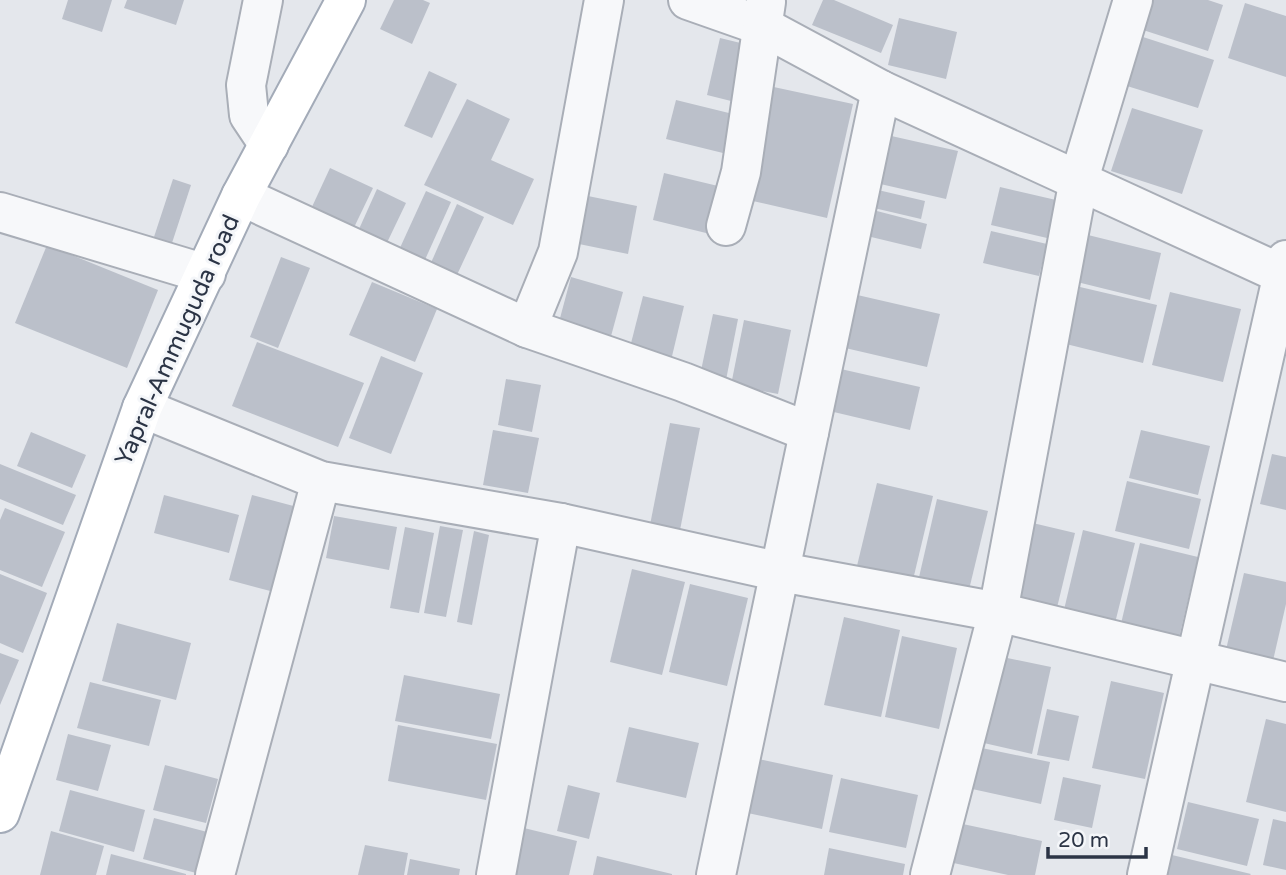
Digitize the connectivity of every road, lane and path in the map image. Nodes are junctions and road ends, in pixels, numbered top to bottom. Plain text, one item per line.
1 (263, 0) edge
2 (346, 0) edge
3 (604, 0) edge
4 (688, 0) edge
5 (1133, 0) edge
6 (764, 13) edge
7 (881, 90) junction
8 (269, 145) junction
9 (1079, 180) junction
10 (241, 196) junction
11 (0, 212) edge
12 (726, 226) dead end
13 (1285, 270) edge
14 (206, 274) junction
15 (527, 328) junction
16 (142, 408) junction
17 (809, 432) junction
18 (321, 481) junction
19 (561, 523) junction
20 (781, 572) junction
21 (998, 612) junction
22 (1194, 661) junction
23 (1286, 682) edge
24 (0, 813) edge
25 (215, 875) edge
26 (496, 875) edge
27 (716, 875) edge
28 (930, 875) edge
29 (1147, 875) edge

1 - 8 street
2 - 8 main road, Yapral-Ammuguda road
3 - 15 street
4 - 6 street
5 - 9 street
6 - 7 street
6 - 12 street
7 - 9 street
7 - 17 street
8 - 10 main road, Yapral-Ammuguda road
9 - 13 street
9 - 21 street
10 - 14 main road, Yapral-Ammuguda road
10 - 15 street
11 - 14 street
13 - 22 street
14 - 16 main road, Yapral-Ammuguda road
15 - 17 street
16 - 18 street
16 - 24 main road, Yapral-Ammuguda road
17 - 20 street
18 - 19 street
18 - 25 street
19 - 20 street
19 - 26 street
20 - 21 street
20 - 27 street
21 - 22 street
21 - 28 street
22 - 23 street
22 - 29 street

